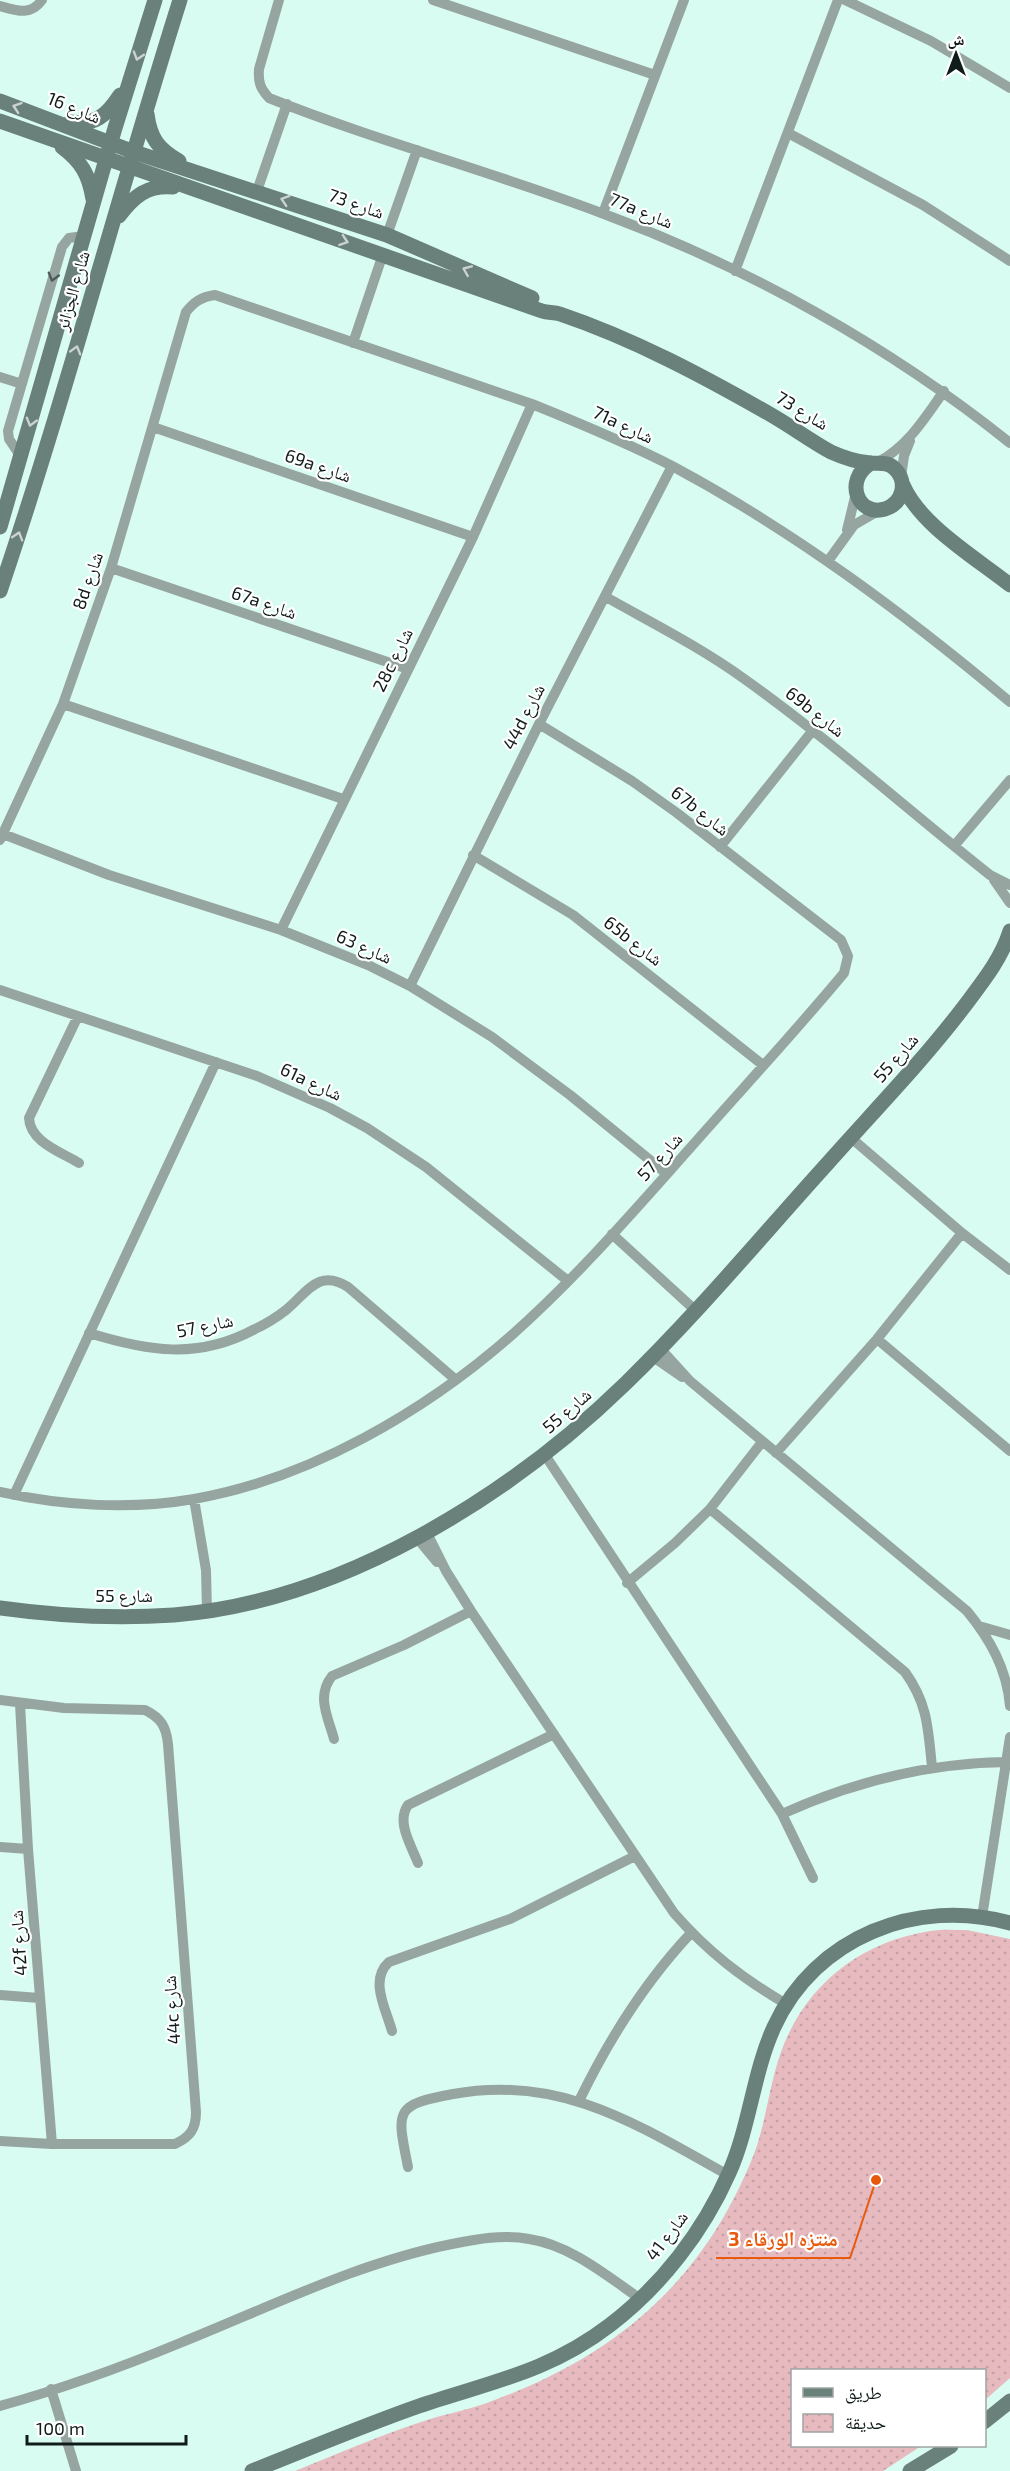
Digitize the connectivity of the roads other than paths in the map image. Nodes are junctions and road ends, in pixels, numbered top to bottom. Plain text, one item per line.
1 (42, 0) edge
2 (155, 0) edge
3 (180, 0) edge
4 (279, 0) edge
5 (433, 0) edge
6 (684, 0) edge
7 (838, 0) edge
8 (845, 0) edge
9 (0, 6) edge
10 (655, 75) junction
11 (130, 80) junction
12 (1010, 88) edge
13 (0, 101) edge
14 (287, 104) junction
15 (146, 106) junction
16 (47, 117) junction
17 (0, 121) edge
18 (788, 133) junction
19 (50, 138) junction
20 (417, 150) junction
21 (108, 151) junction
22 (134, 152) junction
23 (130, 168) junction
24 (203, 174) junction
25 (189, 189) junction
26 (257, 191) junction
27 (94, 205) junction
28 (603, 213) junction
29 (112, 226) junction
30 (84, 236) junction
31 (387, 236) junction
32 (382, 254) junction
33 (1010, 261) edge
34 (735, 271) junction
35 (557, 313) junction
36 (182, 323) joint
37 (353, 343) junction
38 (0, 377) edge
39 (22, 384) junction
40 (944, 392) junction
41 (531, 404) junction
42 (153, 427) junction
43 (913, 436) junction
44 (1010, 443) edge
45 (831, 452) junction
46 (21, 457) junction
47 (874, 463) junction
48 (672, 466) junction
49 (902, 481) junction
50 (855, 489) junction
51 (886, 508) junction
52 (923, 517) junction
53 (0, 527) edge
54 (846, 533) junction
55 (473, 537) junction
56 (828, 561) junction
57 (111, 568) junction
58 (1010, 585) edge
59 (0, 591) edge
60 (606, 597) junction
61 (408, 669) junction
62 (1010, 702) edge
63 (63, 704) junction
64 (538, 724) junction
65 (813, 730) junction
66 (1010, 780) edge
67 (343, 799) junction
68 (2, 837) edge
69 (954, 846) junction
70 (720, 847) junction
71 (473, 855) junction
72 (990, 875) junction
73 (1010, 885) edge
74 (1010, 903) edge
75 (281, 930) junction
76 (1010, 931) edge
77 (834, 935) joint
78 (1005, 954) edge
79 (410, 986) junction
80 (0, 990) edge
81 (78, 1017) junction
82 (216, 1062) junction
83 (763, 1065) junction
84 (850, 1137) junction
85 (79, 1163) dead end
86 (668, 1174) junction
87 (962, 1233) junction
88 (612, 1234) junction
89 (1010, 1270) edge
90 (568, 1281) junction
91 (695, 1310) junction
92 (89, 1333) junction
93 (877, 1339) junction
94 (656, 1352) junction
95 (456, 1380) junction
96 (762, 1442) junction
97 (1010, 1450) edge
98 (776, 1453) junction
99 (545, 1455) junction
100 (0, 1492) edge
101 (14, 1495) junction
102 (194, 1499) junction
103 (710, 1509) junction
104 (422, 1535) junction
105 (627, 1583) junction
106 (0, 1608) edge
107 (212, 1610) junction
108 (471, 1611) junction
109 (979, 1626) junction
110 (1010, 1635) edge
111 (0, 1700) edge
112 (20, 1704) junction
113 (1010, 1706) edge
114 (554, 1734) junction
115 (1010, 1737) edge
116 (334, 1739) dead end
117 (1007, 1762) junction
118 (932, 1767) junction
119 (782, 1814) junction
120 (0, 1847) edge
121 (28, 1849) junction
122 (635, 1856) junction
123 (418, 1863) dead end
124 (813, 1878) dead end
125 (982, 1917) junction
126 (1010, 1923) edge
127 (692, 1933) junction
128 (0, 1995) edge
129 (39, 1998) junction
130 (786, 2004) junction
131 (392, 2031) dead end
132 (579, 2101) junction
133 (0, 2141) edge
134 (52, 2144) junction
135 (408, 2167) dead end
136 (728, 2175) junction
137 (639, 2298) junction
138 (51, 2389) junction
139 (1010, 2401) edge
140 (0, 2406) edge
141 (986, 2420) edge
142 (948, 2447) edge
143 (76, 2471) edge
144 (252, 2471) edge
145 (910, 2471) edge

1 - 9 street
2 -> 11 street, شارع الجزائر
3 - 15 street, شارع الجزائر
4 - 14 street, 77a شارع
5 - 10 street
6 - 10 street
7 - 18 street
8 - 12 street
10 - 28 street
11 - 16 street
11 - 21 street, شارع الجزائر
16 -> 13 street, شارع 16
14 - 20 street, 77a شارع
14 - 26 street
15 - 22 street, شارع الجزائر
15 - 24 street
16 - 21 street, شارع 16
17 - 19 street, شارع 16
18 - 33 street
18 - 34 street
19 - 21 street, شارع 16
19 - 27 street
20 - 28 street, 77a شارع
20 - 31 street
21 - 22 street, شارع 16
21 - 23 street, شارع 16
21 - 27 street, شارع الجزائر
22 - 23 street, شارع الجزائر
22 - 24 street, شارع 73
23 - 25 street, شارع 73
23 - 29 street, شارع الجزائر
24 - 26 street, شارع 73
25 - 29 street
25 -> 32 street, شارع 73
31 -> 26 street, شارع 73
27 - 30 street, شارع الجزائر
28 - 34 street, 77a شارع
59 -> 29 street, شارع الجزائر
30 -> 39 street
30 -> 46 street, شارع الجزائر
35 -> 31 street, شارع 73
32 - 35 street, شارع 73
32 - 37 street
34 - 40 street, 77a شارع
35 - 45 street, شارع 73
36 - 37 street, 71a شارع
36 - 42 street, 8d شارع
37 - 41 street, 71a شارع
38 - 39 street
39 - 46 street
40 - 43 street
40 - 44 street, 77a شارع
41 - 48 street, 71a شارع
41 - 55 street, 28c شارع
42 - 55 street, 69a شارع
42 - 57 street, 8d شارع
43 - 47 street
43 - 49 street
45 - 47 street, شارع 73
45 - 50 street, شارع 73
46 - 53 street, شارع الجزائر
47 - 49 street
47 - 50 street
48 - 56 street, 71a شارع
48 - 60 street, 44d شارع
49 - 51 street
49 - 52 street
50 - 51 street
50 - 54 street
51 - 52 street
51 - 54 street
52 - 58 street
54 - 56 street
55 - 61 street, 28c شارع
56 - 62 street, 71a شارع
57 - 61 street, 67a شارع
57 - 63 street, 8d شارع
60 - 64 street, 44d شارع
60 - 65 street, 69b شارع
61 - 67 street, 28c شارع
63 - 67 street
63 - 68 street, 8d شارع
64 - 70 street, 67b شارع
64 - 71 street, 44d شارع
65 - 69 street, 69b شارع
65 - 70 street
66 - 69 street
67 - 75 street, 28c شارع
68 - 75 street, شارع 63
69 - 72 street, 69b شارع
70 - 77 street, 67b شارع
71 - 79 street, 44d شارع
71 - 83 street, 65b شارع
72 - 73 street, 69b شارع
72 - 74 street, 69b شارع
75 - 79 street, شارع 63
76 - 78 street, شارع 55
77 - 83 street, شارع 57
78 - 84 street, شارع 55
79 - 86 street, شارع 63
80 - 81 street, 61a شارع
81 - 82 street, 61a شارع
81 - 85 street
82 - 90 street, 61a شارع
82 - 92 street
83 - 86 street, شارع 57
84 - 87 street
84 - 91 street, شارع 55
86 - 88 street, شارع 57
87 - 89 street
87 - 93 street
88 - 90 street, شارع 57
88 - 91 street
90 - 95 street, شارع 57
91 - 94 street, شارع 55
92 - 95 street, شارع 57
92 - 101 street
93 - 97 street
93 - 98 street
94 - 96 street
94 - 99 street, شارع 55
95 - 102 street, شارع 57
96 - 98 street
96 - 103 street
98 - 109 street
99 - 104 street, شارع 55
99 - 105 street
100 - 101 street, شارع 57
101 - 102 street, شارع 57
102 - 107 street
103 - 105 street
103 - 118 street
104 - 107 street, شارع 55
104 - 108 street
105 - 119 street
106 - 107 street, شارع 55
108 - 114 street
108 - 116 street
109 - 110 street
109 - 113 street
111 - 112 street
112 - 121 street, 42f شارع
112 - 134 street, 44c شارع
114 - 122 street
114 - 123 street
115 - 117 street
117 - 118 street
117 - 125 street
118 - 119 street
119 - 124 street
120 - 121 street
121 - 129 street, 42f شارع
122 - 127 street
122 - 131 street
125 - 126 street, شارع 41
125 - 130 street, شارع 41
127 - 130 street
127 - 132 street
128 - 129 street
129 - 134 street, 42f شارع
130 - 136 street, شارع 41
132 - 135 street
132 - 136 street
133 - 134 street, 44c شارع
136 - 137 street, شارع 41
137 - 138 street
137 - 144 street, شارع 41
138 - 140 street
138 - 143 street
139 - 141 street
142 - 145 street

